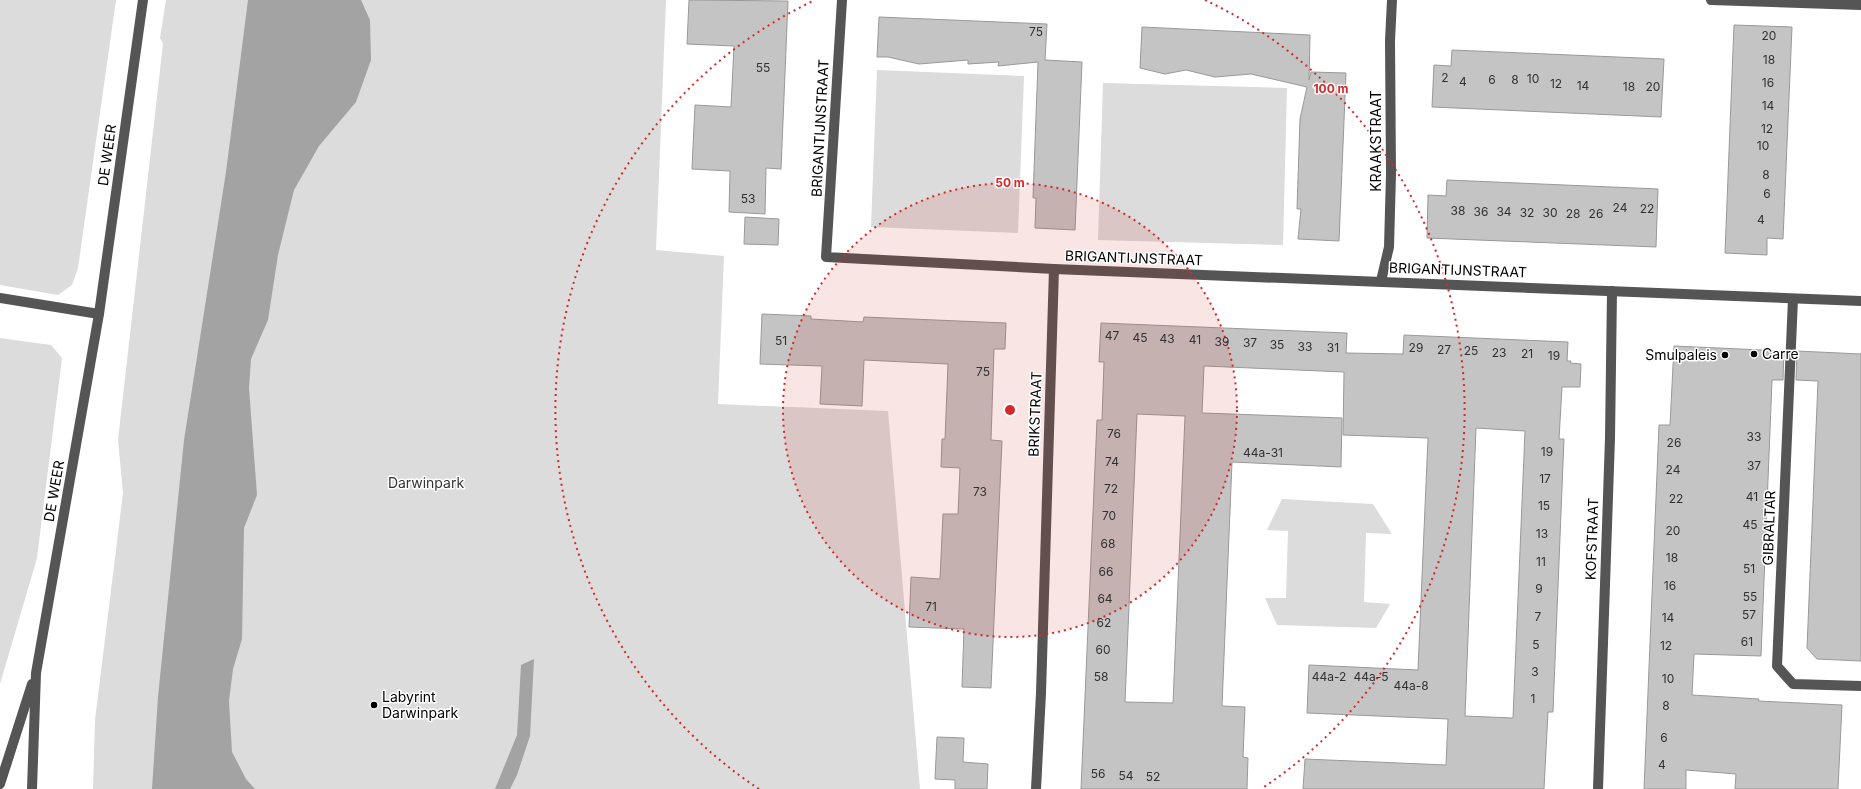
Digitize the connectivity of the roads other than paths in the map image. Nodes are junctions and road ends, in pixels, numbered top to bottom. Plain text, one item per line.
1 (143, 0) edge
2 (842, 0) edge
3 (1392, 0) edge
4 (1712, 0) edge
5 (1861, 5) edge
6 (1054, 269) junction
7 (1381, 281) junction
8 (1612, 291) junction
9 (0, 298) edge
10 (1793, 299) junction
11 (1861, 301) edge
12 (99, 314) junction
13 (36, 673) junction
14 (1861, 686) edge
15 (0, 784) edge
16 (32, 789) edge
17 (1036, 789) edge
18 (1598, 789) edge

1 - 12 street, DE WEER
2 - 6 street, BRIGANTIJNSTRAAT
3 - 7 street, KRAAKSTRAAT
4 - 5 street
6 - 7 street, BRIGANTIJNSTRAAT
6 - 17 street, BRIKSTRAAT
7 - 8 street, BRIGANTIJNSTRAAT
8 - 10 street, BRIGANTIJNSTRAAT
8 - 18 street, KOFSTRAAT
9 - 12 street
10 - 11 street, BRIGANTIJNSTRAAT
10 - 14 street, GIBRALTAR
12 - 13 street, DE WEER
13 - 15 street, DE WEER
13 - 16 street, DE WEER

